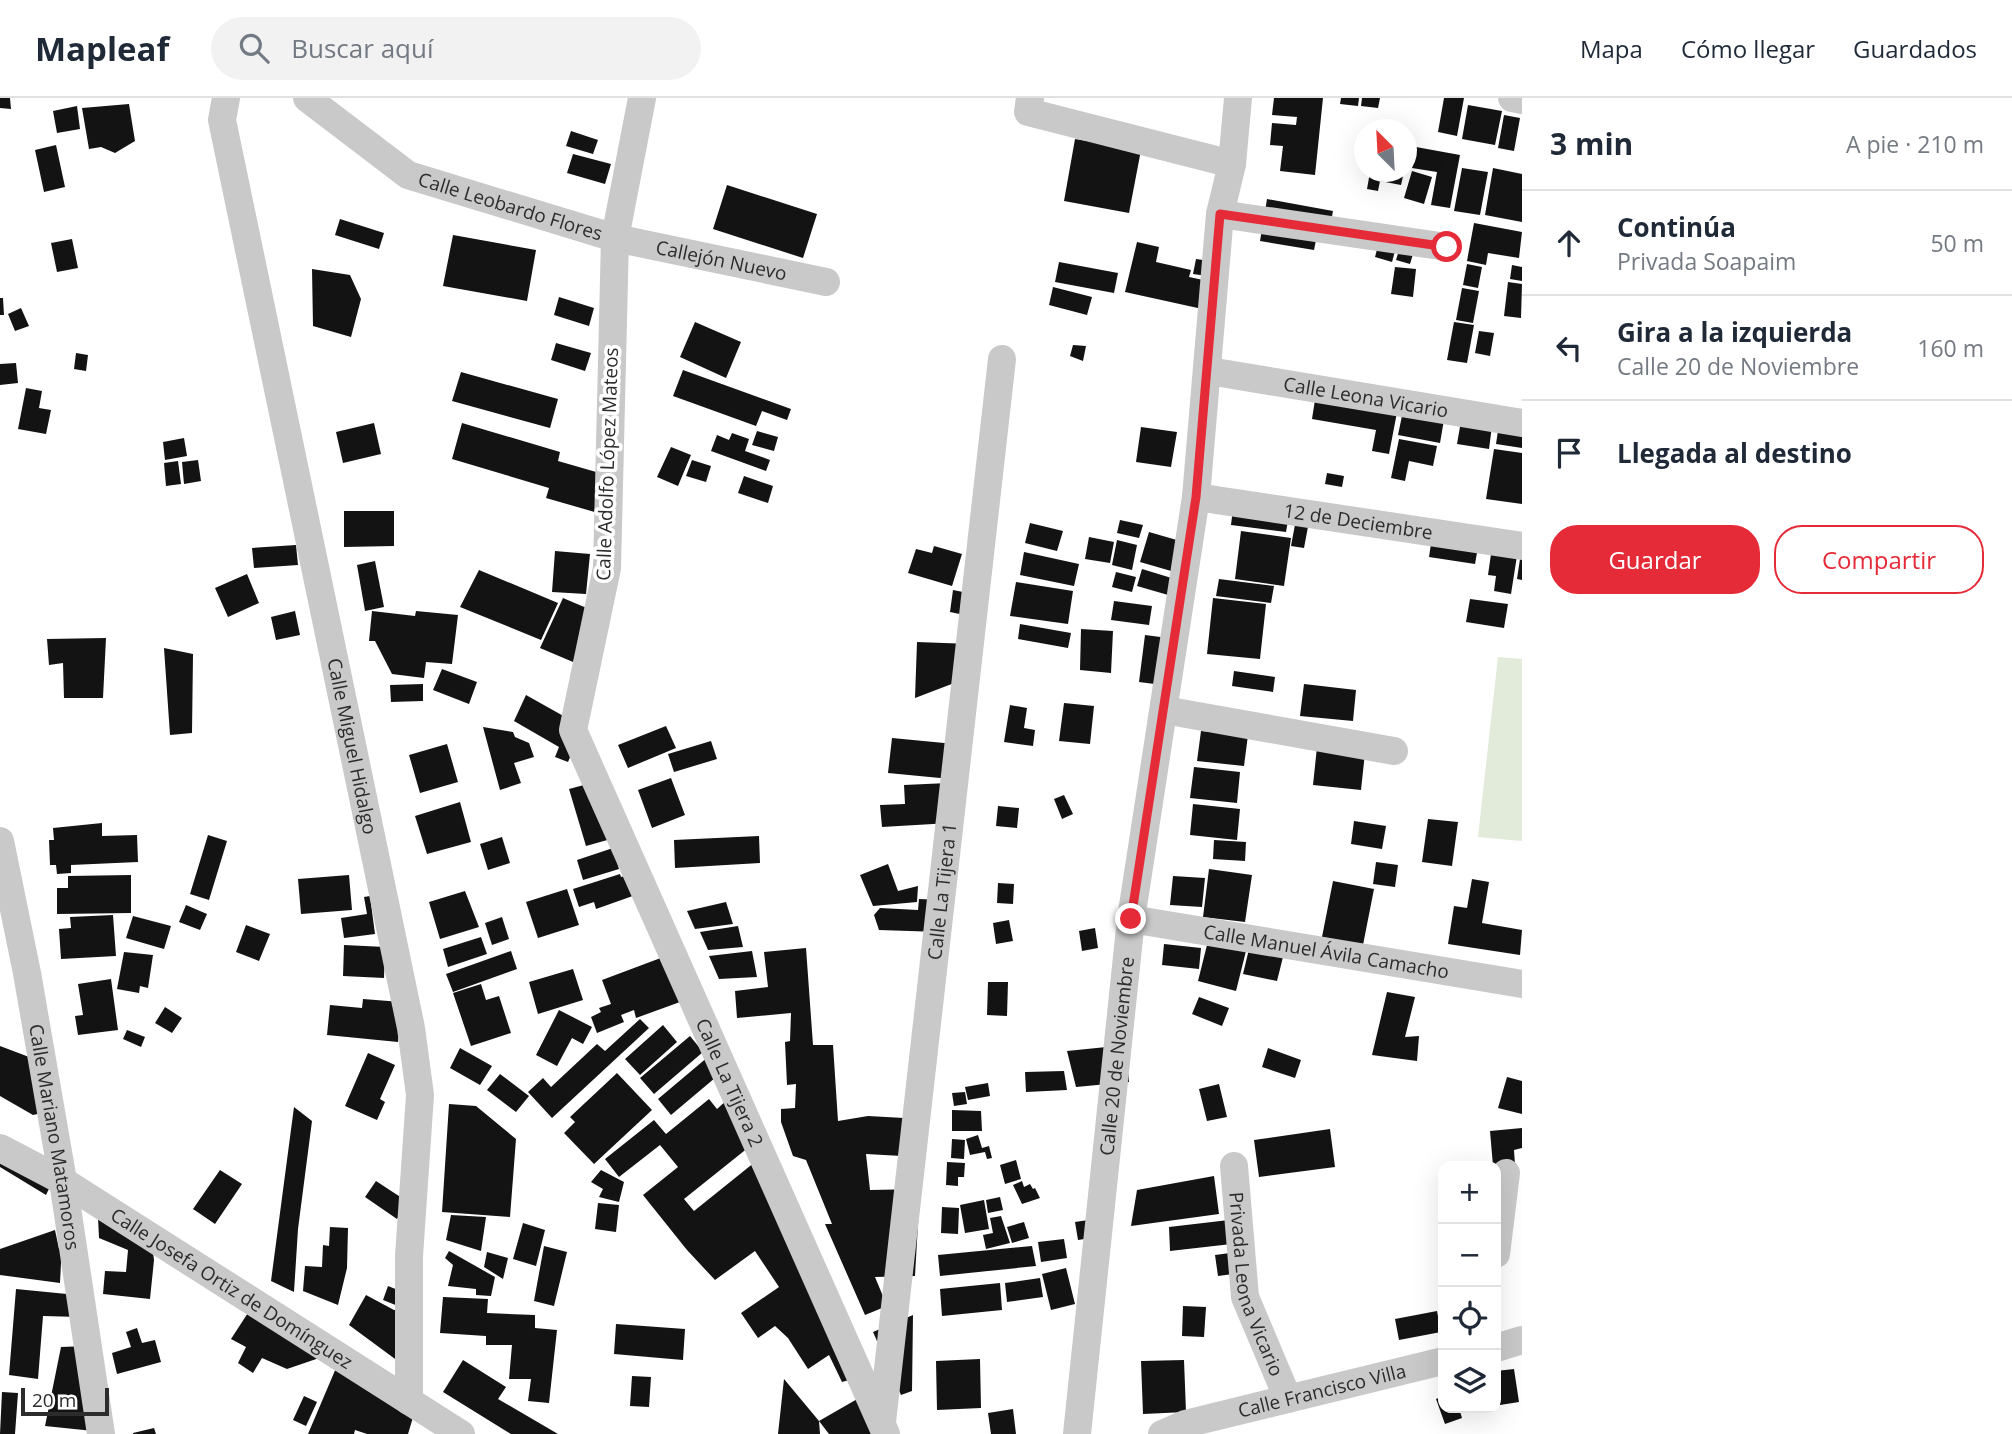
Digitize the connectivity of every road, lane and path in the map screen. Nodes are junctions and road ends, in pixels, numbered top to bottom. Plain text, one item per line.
1 (226, 98) edge
2 (307, 98) edge
3 (642, 98) edge
4 (1238, 98) edge
5 (1512, 98) edge
6 (1522, 100) edge
7 (1029, 105) edge
8 (1232, 164) junction
9 (1220, 214) junction
10 (615, 238) junction
11 (1447, 247) dead end
12 (826, 282) dead end
13 (1002, 359) dead end
14 (1209, 371) junction
15 (1522, 423) edge
16 (1196, 497) junction
17 (1522, 546) edge
18 (1164, 710) junction
19 (573, 730) joint
20 (1394, 751) dead end
21 (0, 841) edge
22 (1131, 919) junction
23 (1522, 984) edge
24 (0, 1147) edge
25 (1234, 1166) dead end
26 (1506, 1173) dead end
27 (63, 1181) junction
28 (1500, 1224) edge
29 (1522, 1340) edge
30 (1501, 1346) edge
31 (1438, 1362) edge
32 (1288, 1399) junction
33 (409, 1401) junction
34 (884, 1429) edge
35 (101, 1434) edge
36 (461, 1434) edge
37 (1077, 1434) edge
38 (1162, 1434) edge

1 - 33 street, Calle Miguel Hidalgo
2 - 10 street, Calle Leobardo Flores
3 - 10 street, Calle Adolfo López Mateos
4 - 8 street, Calle 20 de Noviembre
5 - 6 street
7 - 8 street
8 - 9 street, Calle 20 de Noviembre
9 - 11 street
9 - 14 street, Calle 20 de Noviembre
10 - 12 street, Callejón Nuevo
10 - 19 street, Calle Adolfo López Mateos
13 - 34 street, Calle La Tijera 1
14 - 15 street, Calle Leona Vicario
14 - 16 street, Calle 20 de Noviembre
16 - 17 street, 12 de Deciembre
16 - 18 street, Calle 20 de Noviembre
18 - 20 street
18 - 22 street, Calle 20 de Noviembre
19 - 34 street, Calle La Tijera 2
21 - 27 street, Calle Mariano Matamoros
22 - 23 street, Calle Manuel Ávila Camacho
22 - 37 street, Calle 20 de Noviembre
24 - 27 street, Calle Josefa Ortiz de Domínguez
25 - 32 street, Privada Leona Vicario
26 - 28 street
27 - 33 street, Calle Josefa Ortiz de Domínguez
27 - 35 street, Calle Mariano Matamoros
29 - 30 street
31 - 32 street, Calle Francisco Villa
32 - 38 street, Calle Francisco Villa
33 - 36 street, Calle Josefa Ortiz de Domínguez

